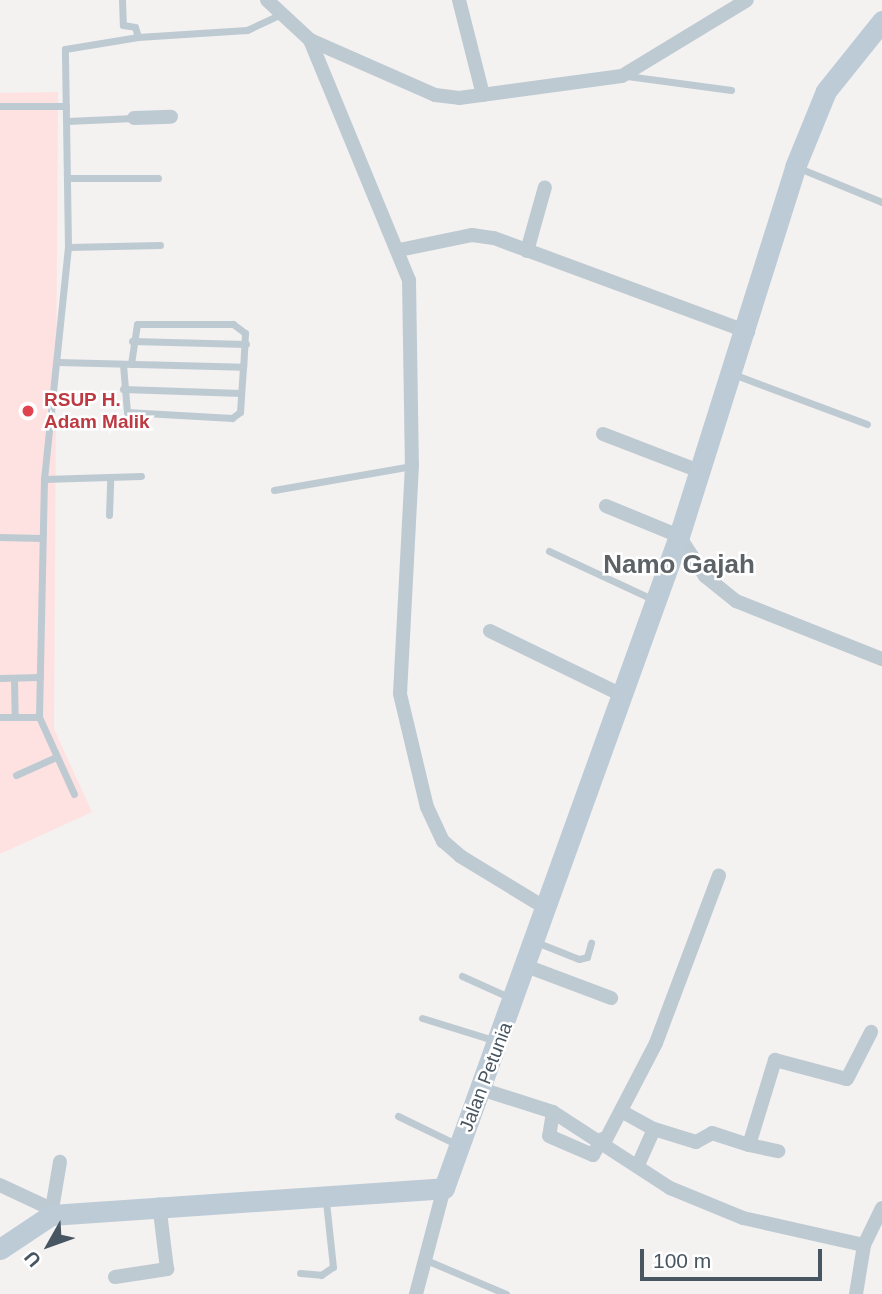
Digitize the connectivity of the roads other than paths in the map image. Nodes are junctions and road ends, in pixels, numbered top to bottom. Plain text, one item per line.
1 (122, 0) edge
2 (267, 0) edge
3 (459, 0) edge
4 (747, 0) edge
5 (284, 13) junction
6 (882, 21) edge
7 (138, 37) junction
8 (310, 40) junction
9 (622, 76) junction
10 (731, 90) dead end
11 (483, 95) junction
12 (0, 106) edge
13 (66, 106) junction
14 (171, 117) dead end
15 (134, 118) joint
16 (67, 121) junction
17 (795, 167) junction
18 (68, 178) junction
19 (158, 178) dead end
20 (545, 187) dead end
21 (882, 202) edge
22 (160, 245) dead end
23 (68, 247) junction
24 (399, 250) junction
25 (527, 251) junction
26 (748, 332) junction
27 (132, 341) junction
28 (246, 344) junction
29 (58, 362) junction
30 (122, 364) junction
31 (131, 364) junction
32 (243, 367) junction
33 (733, 374) junction
34 (123, 389) junction
35 (241, 393) junction
36 (867, 424) dead end
37 (603, 433) dead end
38 (412, 465) junction
39 (699, 471) junction
40 (141, 476) dead end
41 (110, 477) junction
42 (44, 479) junction
43 (274, 490) dead end
44 (606, 506) dead end
45 (109, 515) dead end
46 (679, 536) junction
47 (0, 537) edge
48 (41, 537) junction
49 (549, 551) dead end
50 (656, 601) junction
51 (490, 631) dead end
52 (882, 659) edge
53 (40, 677) junction
54 (0, 678) edge
55 (14, 678) junction
56 (620, 694) junction
57 (0, 717) edge
58 (15, 717) junction
59 (38, 717) junction
60 (56, 757) junction
61 (16, 775) dead end
62 (74, 794) dead end
63 (719, 875) dead end
64 (547, 909) junction
65 (536, 942) junction
66 (591, 943) dead end
67 (526, 966) junction
68 (462, 976) dead end
69 (611, 998) dead end
70 (515, 1000) junction
71 (422, 1018) dead end
72 (871, 1032) dead end
73 (500, 1042) junction
74 (484, 1090) junction
75 (621, 1111) junction
76 (552, 1112) junction
77 (398, 1116) dead end
78 (654, 1129) junction
79 (604, 1140) junction
80 (750, 1145) junction
81 (460, 1146) junction
82 (778, 1151) dead end
83 (60, 1162) dead end
84 (638, 1165) junction
85 (0, 1185) edge
86 (444, 1188) junction
87 (326, 1201) junction
88 (159, 1204) junction
89 (882, 1208) edge
90 (50, 1212) junction
91 (864, 1245) junction
92 (0, 1249) edge
93 (426, 1260) junction
94 (300, 1273) dead end
95 (115, 1277) dead end
96 (416, 1294) edge
97 (506, 1294) edge
98 (856, 1294) edge

1 - 7 lane
2 - 5 street
3 - 11 street
4 - 9 street
5 - 7 lane
5 - 8 street
6 - 17 street, Jalan Petunia
7 - 13 lane
8 - 11 street
8 - 24 street
9 - 10 lane
9 - 11 street
12 - 13 lane
13 - 16 lane
14 - 15 street
15 - 16 lane
16 - 18 lane
17 - 21 lane
17 - 26 street, Jalan Petunia
18 - 19 lane
18 - 23 lane
20 - 25 street
22 - 23 lane
23 - 29 lane
24 - 25 street
24 - 38 street
25 - 26 street
26 - 33 street, Jalan Petunia
27 - 28 lane
27 - 28 lane
27 - 31 lane
28 - 32 lane
29 - 30 lane
29 - 42 lane
30 - 31 lane
30 - 34 lane
31 - 32 lane
32 - 35 lane
33 - 36 lane
33 - 39 street, Jalan Petunia
34 - 35 lane
34 - 35 lane
37 - 39 street
38 - 43 lane
38 - 64 street
39 - 46 street, Jalan Petunia
40 - 41 lane
41 - 42 lane
41 - 45 lane
42 - 48 lane
44 - 46 street
46 - 50 street, Jalan Petunia
46 - 52 street
47 - 48 lane
48 - 53 lane
49 - 50 lane
50 - 56 street, Jalan Petunia
51 - 56 street
53 - 55 lane
53 - 59 lane
54 - 55 lane
55 - 58 lane
56 - 64 street, Jalan Petunia
57 - 58 lane
58 - 59 lane
59 - 60 lane
60 - 61 lane
60 - 62 lane
63 - 75 street
64 - 65 street, Jalan Petunia
65 - 66 lane
65 - 67 street, Jalan Petunia
67 - 69 street
67 - 70 street, Jalan Petunia
68 - 70 lane
70 - 73 street, Jalan Petunia
71 - 73 lane
72 - 80 street
73 - 74 street, Jalan Petunia
74 - 76 street
74 - 81 street, Jalan Petunia
75 - 78 street
75 - 79 street
76 - 79 street
76 - 79 street
77 - 81 lane
78 - 80 street
78 - 84 street
79 - 84 street
80 - 82 street
81 - 86 street, Jalan Petunia
83 - 90 street
84 - 91 street
85 - 90 street
86 - 87 street
86 - 93 street
87 - 88 street
87 - 94 lane
88 - 90 street
88 - 95 street
89 - 91 street
90 - 92 street
91 - 98 street
93 - 96 street
93 - 97 lane

